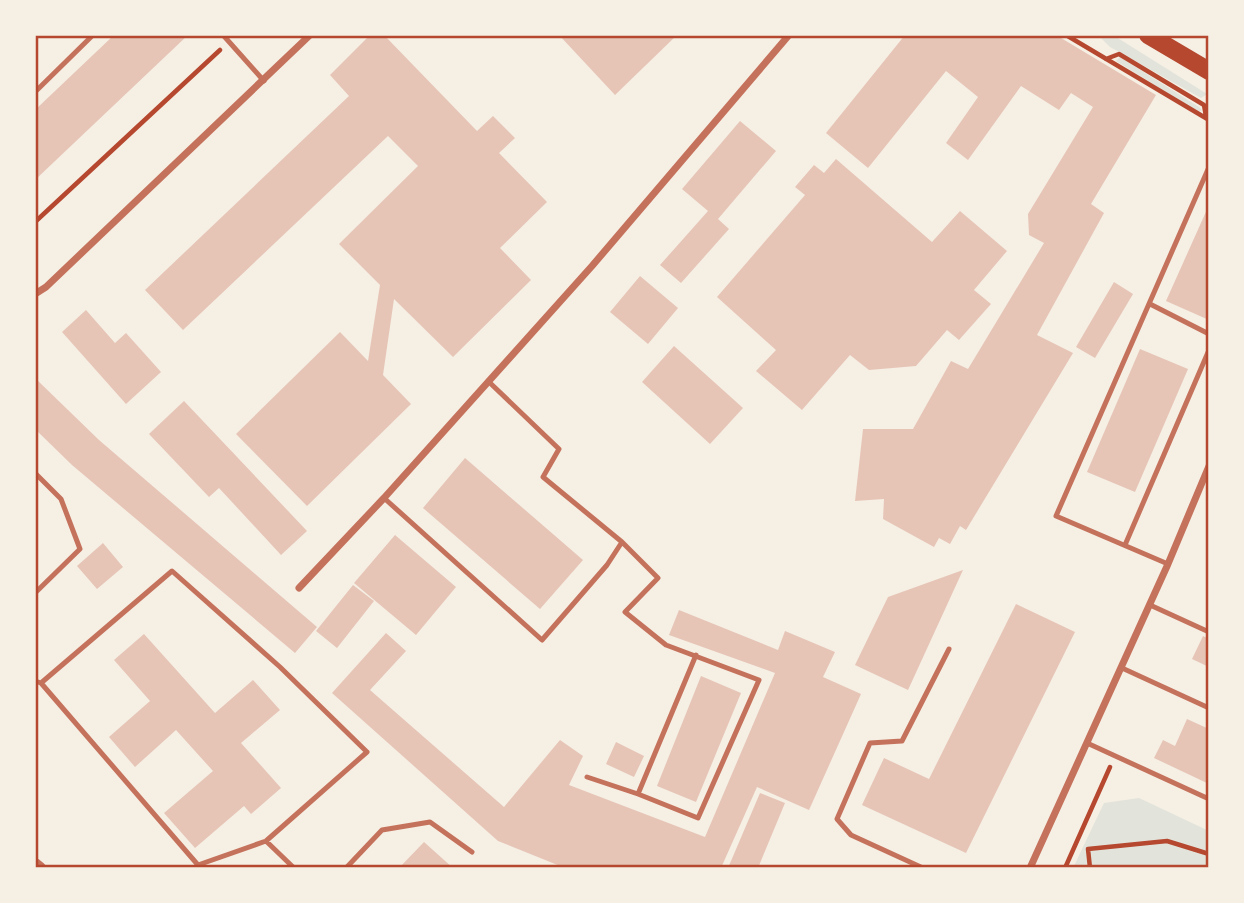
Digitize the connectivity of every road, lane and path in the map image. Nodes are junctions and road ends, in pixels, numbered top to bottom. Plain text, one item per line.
1 (93, 35) edge
2 (223, 35) edge
3 (310, 35) edge
4 (789, 35) edge
5 (1066, 35) edge
6 (1149, 35) edge
7 (229, 42) junction
8 (1106, 59) junction
9 (1209, 71) edge
10 (264, 81) junction
11 (35, 92) edge
12 (1207, 119) edge
13 (1209, 167) edge
14 (35, 222) edge
15 (35, 294) edge
16 (1150, 304) junction
17 (1209, 334) edge
18 (1209, 351) edge
19 (488, 382) junction
20 (1209, 466) edge
21 (35, 474) edge
22 (384, 498) junction
23 (622, 542) junction
24 (1125, 545) junction
25 (1168, 564) junction
26 (299, 589) dead end
27 (35, 593) edge
28 (1150, 605) junction
29 (1209, 632) edge
30 (949, 649) dead end
31 (696, 655) junction
32 (1122, 668) junction
33 (38, 682) edge
34 (1209, 708) edge
35 (1087, 743) junction
36 (1115, 756) junction
37 (587, 777) dead end
38 (638, 794) junction
39 (1209, 799) edge
40 (266, 841) junction
41 (1077, 843) junction
42 (1088, 849) junction
43 (472, 852) dead end
44 (1209, 854) edge
45 (35, 864) edge
46 (40, 868) edge
47 (294, 868) edge
48 (346, 868) edge
49 (923, 868) edge
50 (1030, 868) edge
51 (1065, 868) edge
52 (1090, 868) edge

1 - 11 lane
2 - 7 lane
3 - 10 street
4 - 19 street
5 - 8 path
6 - 9 main road
7 - 10 lane
7 - 14 path
8 - 12 path
8 - 12 path
10 - 15 street
13 - 16 lane
16 - 17 lane
16 - 24 lane
18 - 24 lane
19 - 22 street
19 - 23 lane
20 - 25 street
21 - 27 lane
22 - 23 lane
22 - 26 street
23 - 31 lane
24 - 25 lane
25 - 28 street
28 - 29 lane
28 - 32 street
30 - 49 lane
31 - 38 lane
31 - 38 lane
32 - 34 lane
32 - 35 street
33 - 40 lane
33 - 40 lane
35 - 36 lane
35 - 50 street
36 - 39 lane
36 - 41 path
37 - 38 lane
40 - 47 lane
41 - 42 path
41 - 51 path
42 - 44 path
42 - 52 path
43 - 48 lane
45 - 46 street

